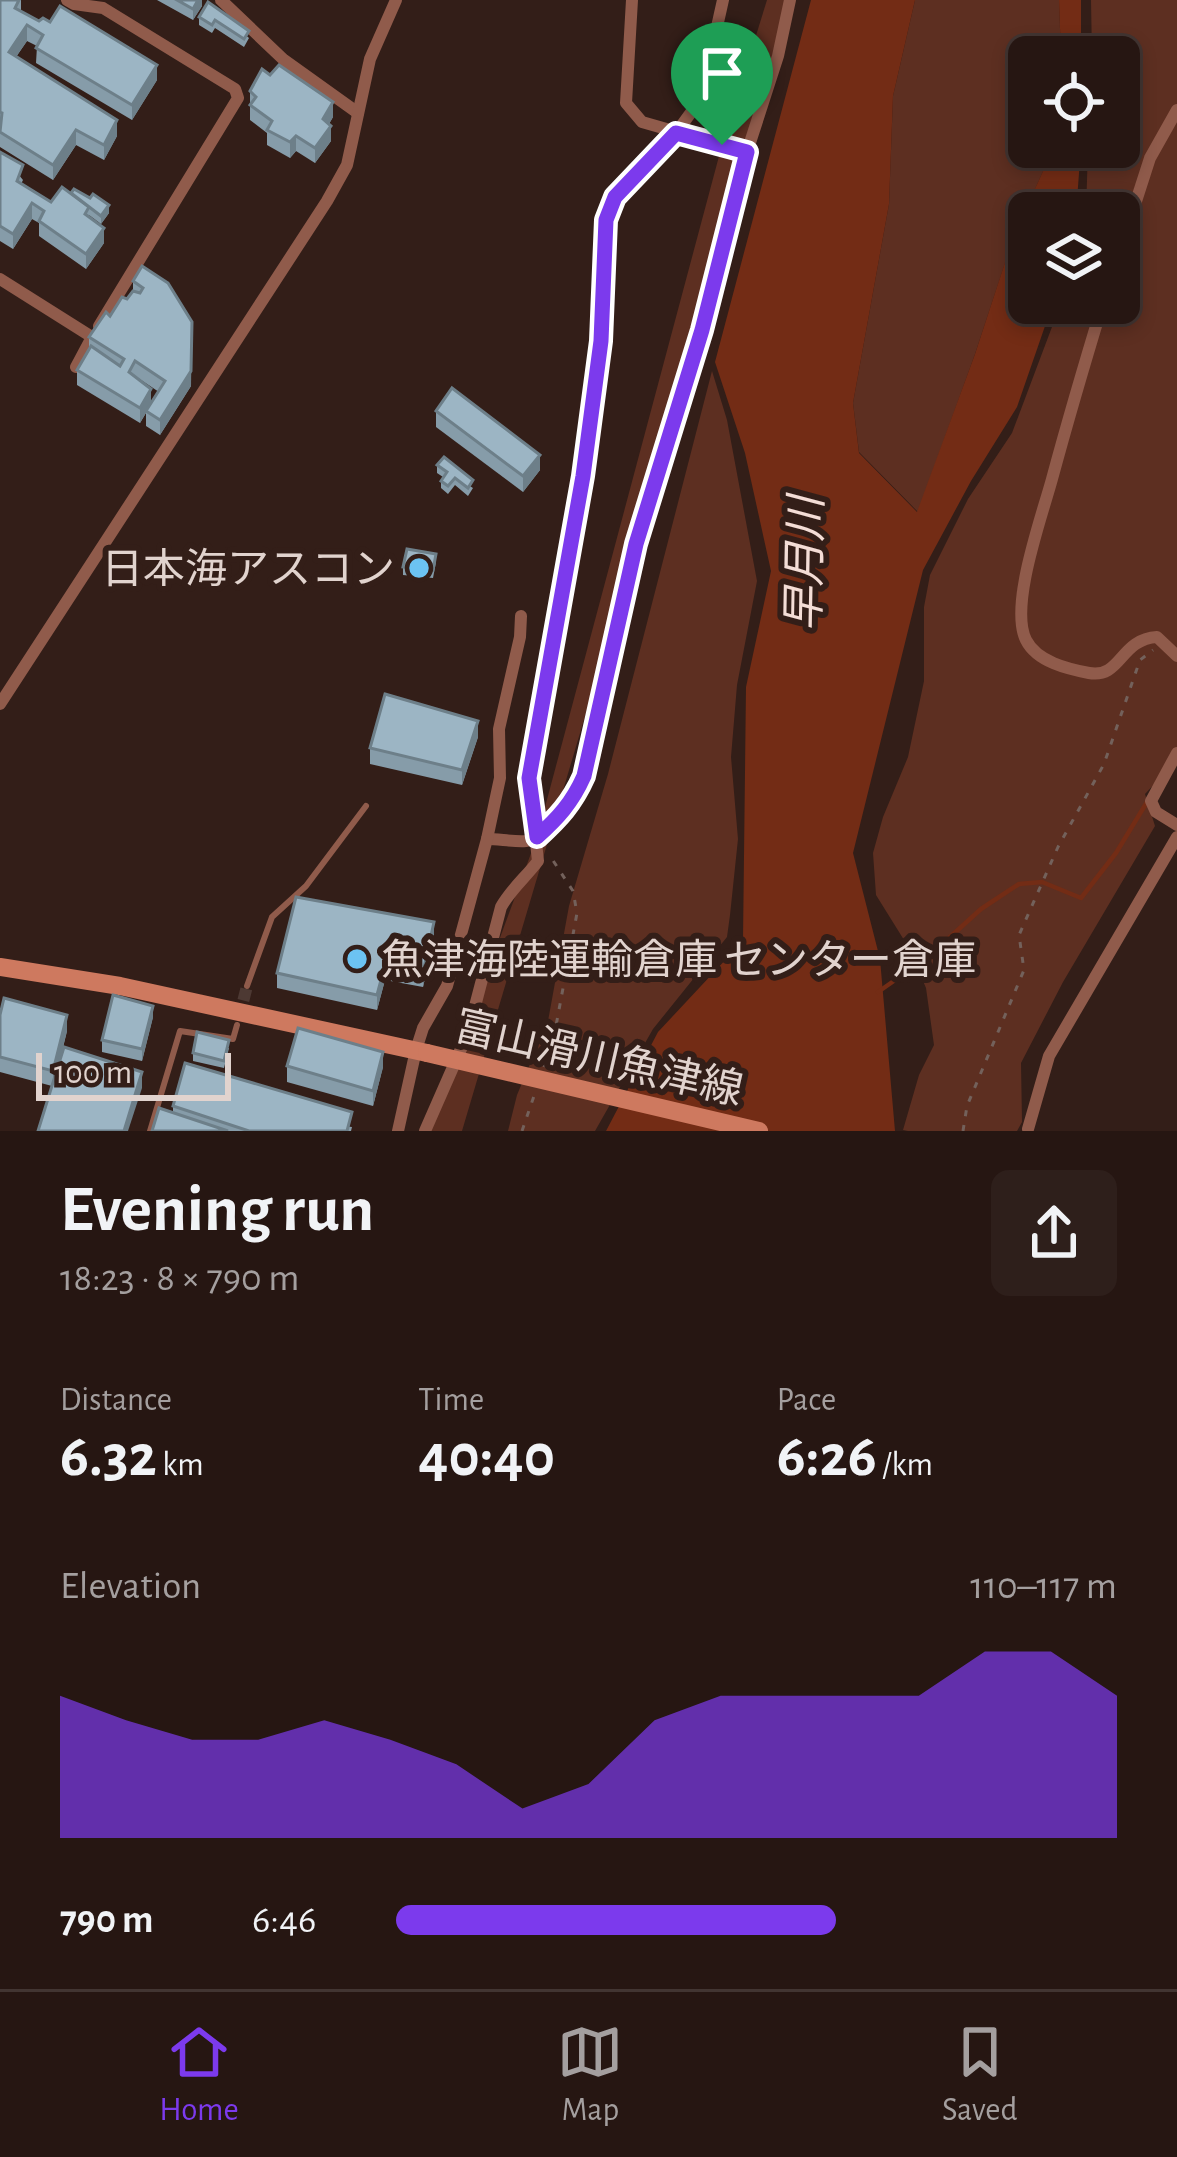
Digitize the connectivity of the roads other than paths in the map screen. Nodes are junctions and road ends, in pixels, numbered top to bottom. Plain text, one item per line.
1 (67, 0) edge
2 (221, 0) edge
3 (396, 0) edge
4 (632, 0) edge
5 (723, 0) edge
6 (790, 0) edge
7 (1177, 110) edge
8 (358, 113) junction
9 (676, 133) junction
10 (747, 152) junction
11 (1139, 192) edge
12 (0, 278) edge
13 (1097, 324) edge
14 (92, 337) junction
15 (76, 367) edge
16 (521, 616) dead end
17 (1177, 656) edge
18 (0, 704) edge
19 (1177, 754) edge
20 (366, 806) dead end
21 (1177, 826) edge
22 (537, 837) junction
23 (1177, 837) edge
24 (487, 839) junction
25 (1, 970) edge
26 (247, 986) tunnel mouth
27 (237, 1025) dead end
28 (421, 1052) junction
29 (1028, 1129) edge
30 (150, 1131) edge
31 (398, 1131) edge
32 (425, 1131) edge
33 (758, 1131) edge

1 - 14 street
2 - 8 street
3 - 8 street
4 - 9 street
5 - 9 street
6 - 10 street
7 - 11 street
8 - 18 street
9 - 10 street
9 - 22 street
10 - 22 street
12 - 14 street
13 - 17 street
14 - 15 street
16 - 24 street
19 - 21 street
20 - 26 lane
22 - 24 street
22 - 32 street
23 - 29 street
24 - 28 street
25 - 28 main road, 富山滑川魚津線
27 - 30 lane
28 - 31 street
28 - 33 main road, 富山滑川魚津線, bridge

